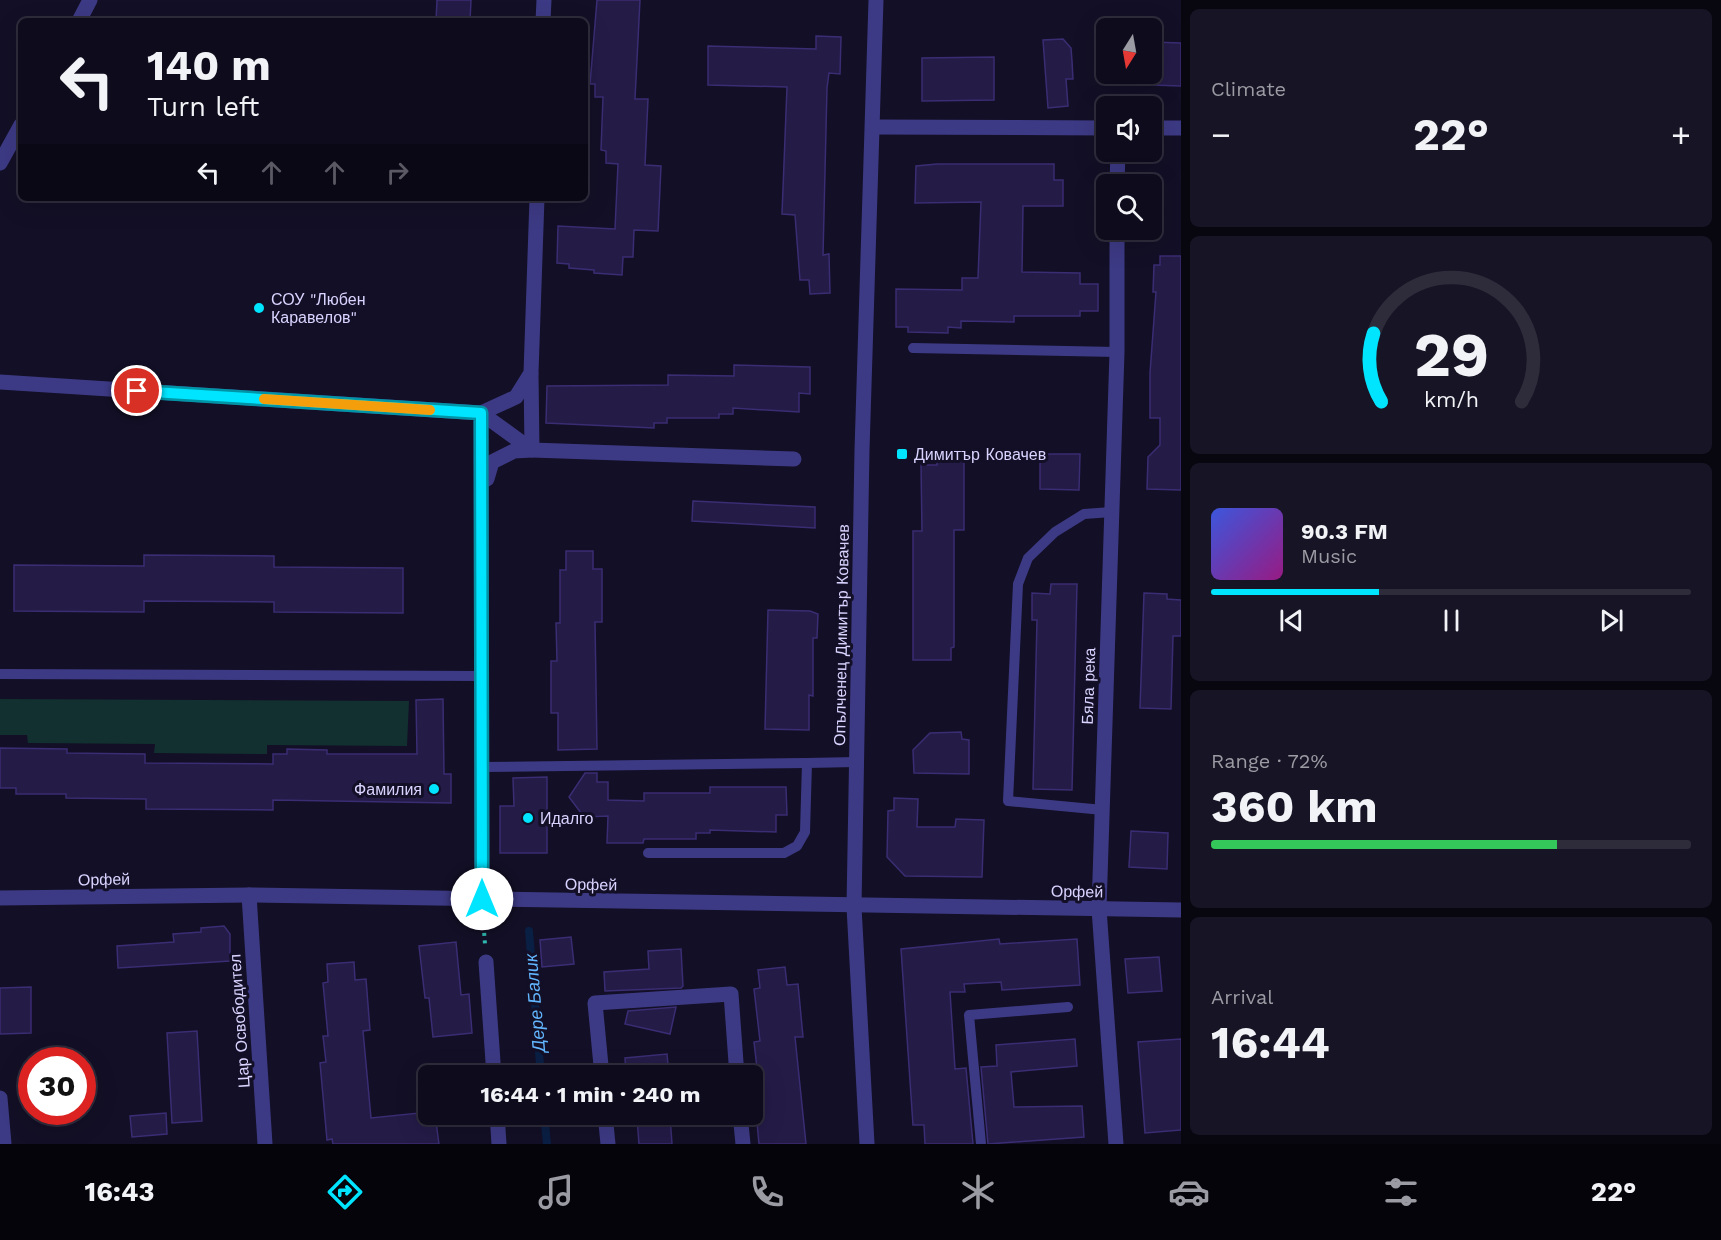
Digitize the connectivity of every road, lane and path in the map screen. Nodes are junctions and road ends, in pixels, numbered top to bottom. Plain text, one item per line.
1 (90, 0) edge
2 (544, 0) edge
3 (876, 0) edge
4 (81, 18) edge
5 (543, 18) edge
6 (873, 127) junction
7 (1096, 128) edge
8 (1162, 128) edge
9 (1181, 128) edge
10 (18, 130) edge
11 (0, 163) edge
12 (537, 201) edge
13 (1117, 240) edge
14 (913, 348) dead end
15 (1117, 351) junction
16 (531, 373) junction
17 (0, 382) edge
18 (481, 413) junction
19 (532, 450) junction
20 (794, 459) dead end
21 (482, 493) junction
22 (1112, 512) junction
23 (0, 674) edge
24 (481, 676) junction
25 (856, 762) junction
26 (807, 763) junction
27 (482, 767) junction
28 (1103, 810) junction
29 (648, 853) dead end
30 (249, 895) junction
31 (0, 898) edge
32 (482, 899) junction
33 (854, 907) junction
34 (1099, 909) junction
35 (1181, 910) edge
36 (485, 942) dead end
37 (486, 962) dead end
38 (1068, 1007) dead end
39 (493, 1065) edge
40 (601, 1065) edge
41 (736, 1065) edge
42 (0, 1098) edge
43 (498, 1125) edge
44 (606, 1125) edge
45 (741, 1125) edge
46 (4, 1144) edge
47 (265, 1144) edge
48 (499, 1144) edge
49 (608, 1144) edge
50 (743, 1144) edge
51 (867, 1144) edge
52 (981, 1144) edge
53 (1116, 1144) edge

1 - 4 street
2 - 5 street
3 - 6 street, Опълченец Димитър Ковачев
6 - 7 street
6 - 25 street, Опълченец Димитър Ковачев
8 - 9 street
10 - 11 street
12 - 16 street
13 - 15 street, Бяла река
14 - 15 lane
15 - 22 street, Бяла река
16 - 18 street
16 - 19 street
17 - 18 street
18 - 19 street
18 - 21 street
19 - 20 street
19 - 21 street
21 - 24 street
22 - 28 street, Бяла река
22 - 28 lane
23 - 24 lane
24 - 27 street
25 - 26 lane
25 - 33 street, Опълченец Димитър Ковачев
26 - 27 lane
26 - 29 lane
27 - 32 street
28 - 34 street, Бяла река
30 - 31 street, Орфей
30 - 32 street, Орфей
30 - 47 street, Цар Освободител
32 - 33 street, Орфей
32 - 36 path
33 - 34 street, Орфей
33 - 51 street, Опълченец Димитър Ковачев
34 - 35 street, Орфей
34 - 53 street, Бяла река
37 - 39 street
38 - 52 lane
40 - 41 street
42 - 46 street
43 - 48 street
44 - 49 street
45 - 50 street

